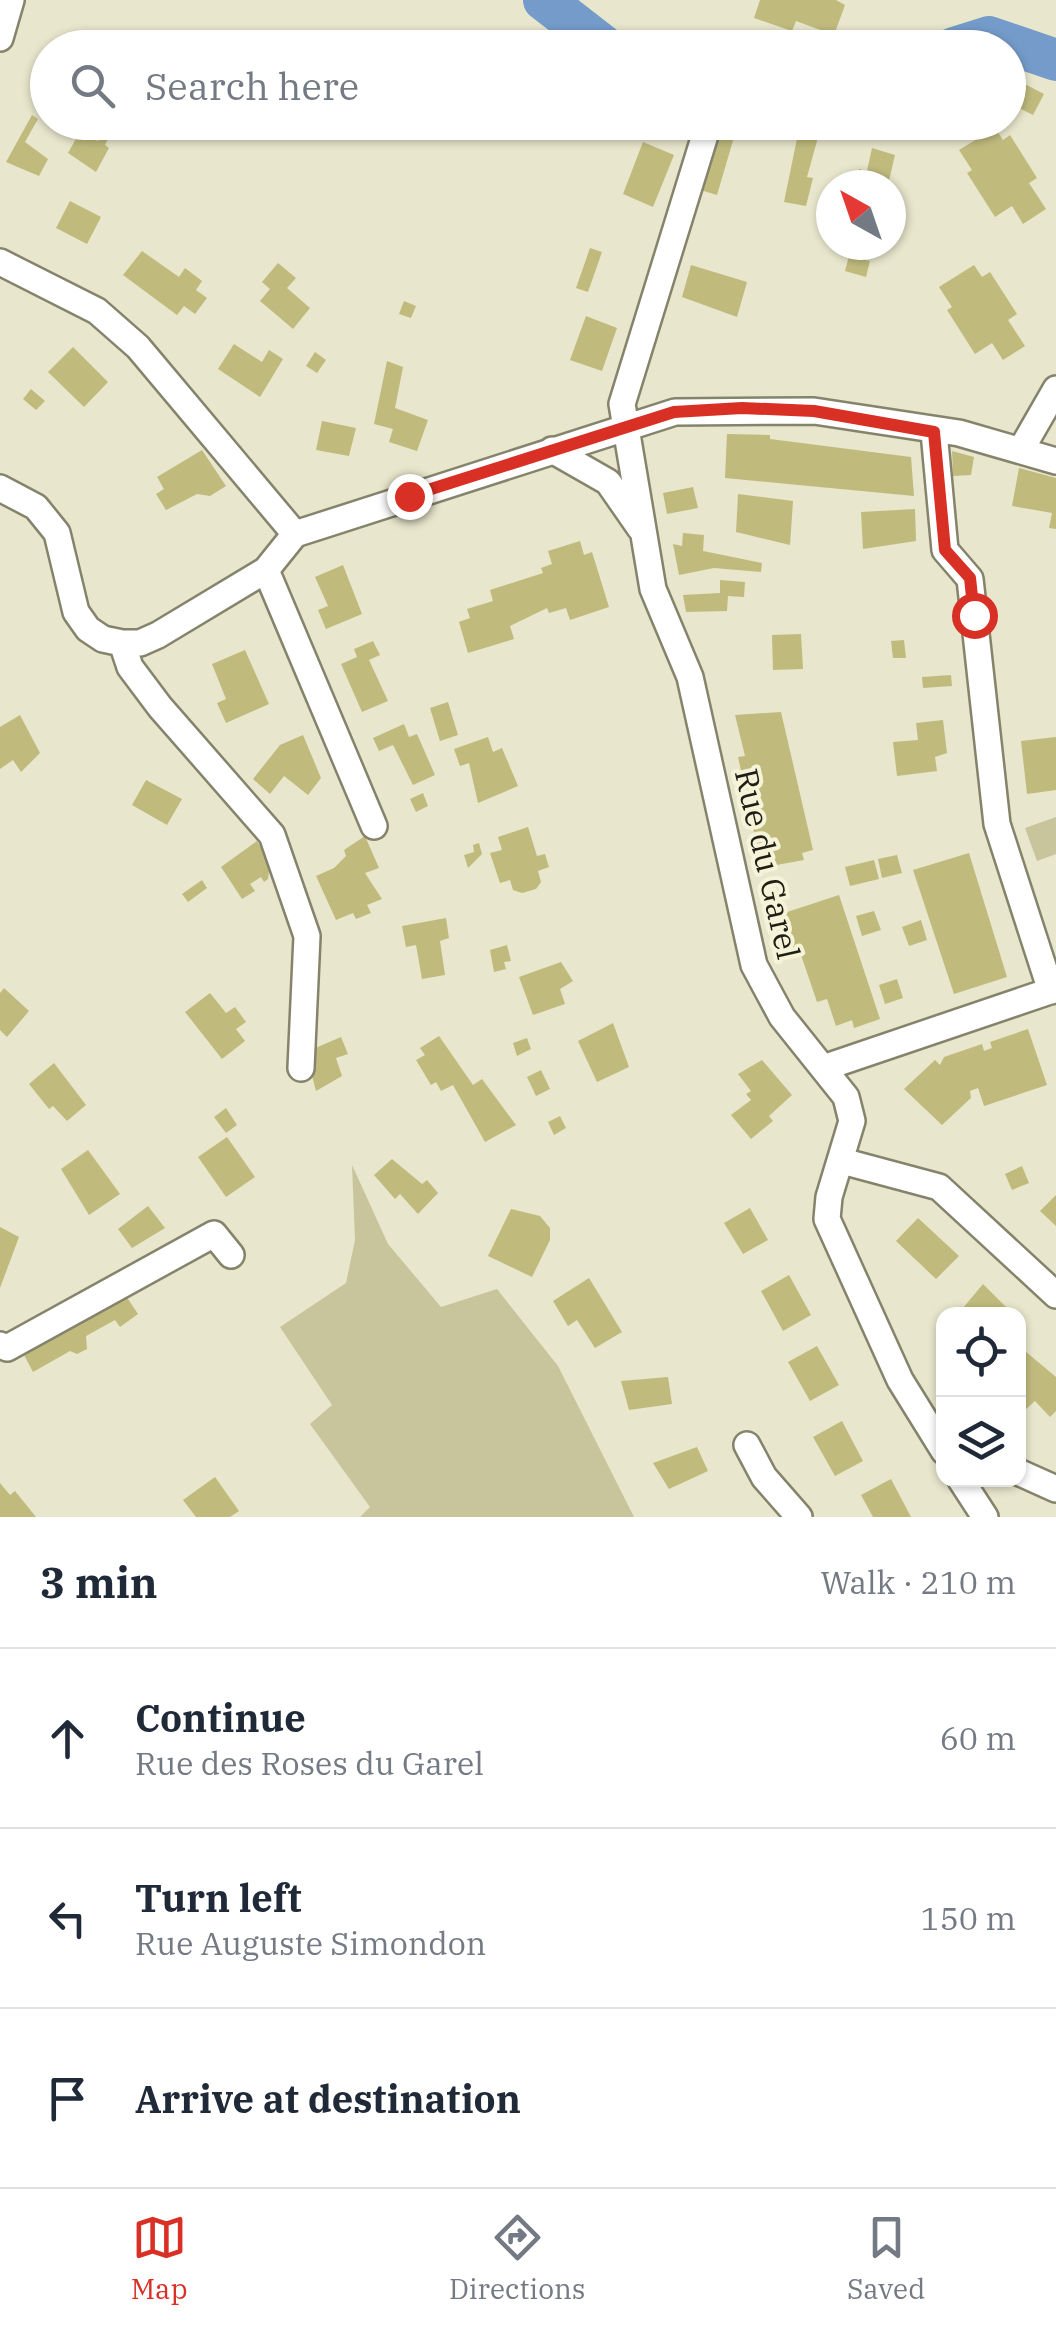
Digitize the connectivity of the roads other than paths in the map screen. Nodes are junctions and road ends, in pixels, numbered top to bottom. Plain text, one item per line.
1 (11, 0) edge
2 (0, 38) edge
3 (703, 140) edge
4 (0, 262) edge
5 (1056, 389) edge
6 (626, 426) junction
7 (934, 432) junction
8 (1022, 448) junction
9 (552, 450) junction
10 (1056, 461) edge
11 (608, 482) junction
12 (0, 488) edge
13 (640, 528) junction
14 (295, 534) junction
15 (266, 570) junction
16 (122, 643) junction
17 (374, 826) dead end
18 (1053, 990) edge
19 (301, 1068) dead end
20 (823, 1068) junction
21 (842, 1160) junction
22 (231, 1255) dead end
23 (1056, 1295) edge
24 (0, 1346) edge
25 (936, 1434) edge
26 (747, 1445) dead end
27 (1026, 1476) edge
28 (965, 1487) edge
29 (1056, 1489) edge
30 (799, 1517) edge
31 (984, 1517) edge

1 - 2 street
3 - 6 street
4 - 14 street
5 - 8 street
6 - 7 street
6 - 9 street
6 - 11 street
6 - 13 street, Rue du Garel
7 - 8 street
7 - 18 street
8 - 10 street
9 - 11 street
9 - 14 street
11 - 13 street
12 - 16 street
13 - 20 street, Rue du Garel
14 - 15 street
15 - 16 street
15 - 17 street
16 - 19 street
18 - 20 street
20 - 21 street, Rue du Garel
21 - 23 street
21 - 25 street, Rue du Garel
22 - 24 street
26 - 30 street
27 - 29 street
28 - 31 street

